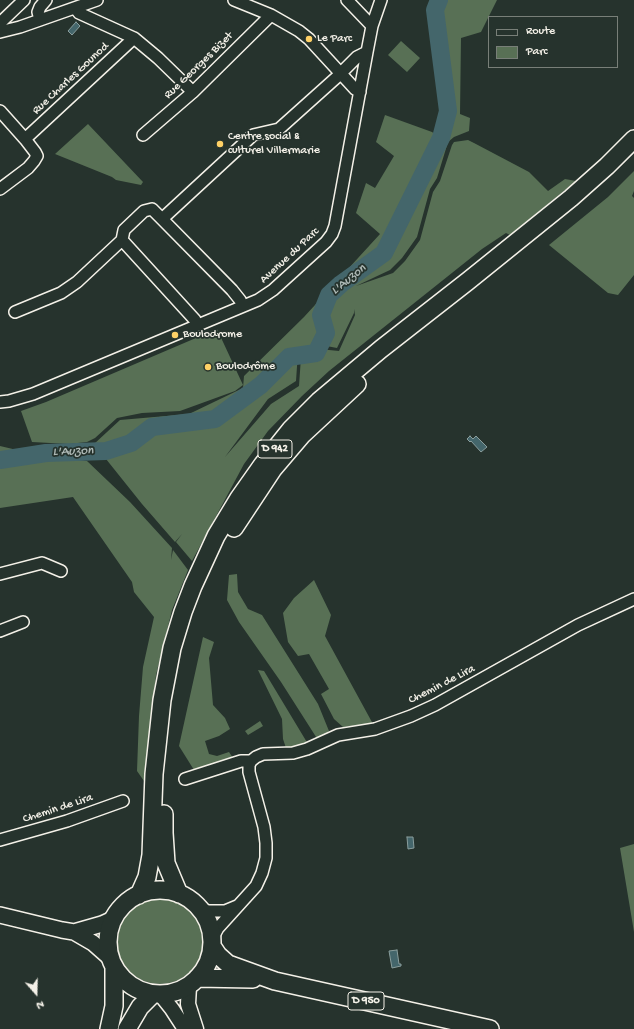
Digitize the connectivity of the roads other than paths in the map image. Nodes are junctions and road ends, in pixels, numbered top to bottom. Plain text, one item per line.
1 (24, 0) edge
2 (46, 0) edge
3 (234, 0) edge
4 (347, 0) edge
5 (357, 0) edge
6 (381, 0) edge
7 (95, 1) edge
8 (75, 8) junction
9 (357, 12) junction
10 (271, 14) junction
11 (94, 19) junction
12 (40, 20) junction
13 (0, 23) edge
14 (372, 26) junction
15 (0, 32) edge
16 (134, 38) junction
17 (367, 52) junction
18 (341, 73) junction
19 (192, 92) junction
20 (360, 92) junction
21 (0, 111) edge
22 (143, 135) dead end
23 (25, 139) junction
24 (634, 139) edge
25 (634, 155) edge
26 (0, 190) edge
27 (162, 219) junction
28 (122, 240) junction
29 (243, 306) junction
30 (15, 312) dead end
31 (198, 326) junction
32 (0, 402) edge
33 (61, 570) dead end
34 (0, 574) edge
35 (634, 599) edge
36 (23, 622) dead end
37 (0, 631) edge
38 (251, 760) junction
39 (185, 779) dead end
40 (123, 801) dead end
41 (0, 840) edge
42 (179, 894) junction
43 (139, 895) junction
44 (238, 905) junction
45 (200, 910) junction
46 (0, 915) edge
47 (113, 919) junction
48 (74, 932) junction
49 (212, 942) junction
50 (112, 968) junction
51 (275, 981) junction
52 (193, 982) junction
53 (156, 994) junction
54 (109, 1029) edge
55 (127, 1029) edge
56 (185, 1029) edge
57 (196, 1029) edge
58 (490, 1029) edge

1 - 13 street
2 - 12 street
3 - 10 street
4 - 9 street
5 - 9 street
6 - 14 street, Avenue du Parc
7 - 8 street
7 - 11 street
8 - 11 street
8 - 12 street
9 - 14 street
10 - 18 street
10 - 19 street, Rue Georges Bizet
11 - 16 street
12 - 15 street
14 - 17 street, Avenue du Parc
16 - 19 street
16 - 23 street, Rue Charles Gounod
17 - 18 street
17 - 20 street, Avenue du Parc
18 - 20 street
18 - 27 street
19 - 22 street, Rue Georges Bizet
20 - 29 street, Avenue du Parc
21 - 23 street
23 - 26 street
24 - 43 main road, D 942
25 - 42 main road, D 942
27 - 28 street
27 - 29 street
28 - 30 street
28 - 31 street
29 - 31 street, Avenue du Parc
31 - 32 street, Avenue du Parc
33 - 34 street
35 - 38 street, Chemin de Lira
36 - 37 street
38 - 39 street, Chemin de Lira
38 - 44 street
40 - 41 street, Chemin de Lira
42 - 43 main road, D 950
42 - 45 main road, D 950
43 - 47 main road, D 950
44 - 45 street
44 - 49 street
45 - 49 main road, D 950
46 - 48 main road
47 - 48 main road
47 - 50 main road, D 950
48 - 50 main road
49 - 51 main road, D 950
49 - 52 main road
50 - 53 main road, D 950
50 - 54 main road
51 - 52 main road, D 950
51 - 58 main road, D 950
52 - 53 main road, D 950
52 - 57 street
53 - 55 main road
53 - 56 street

